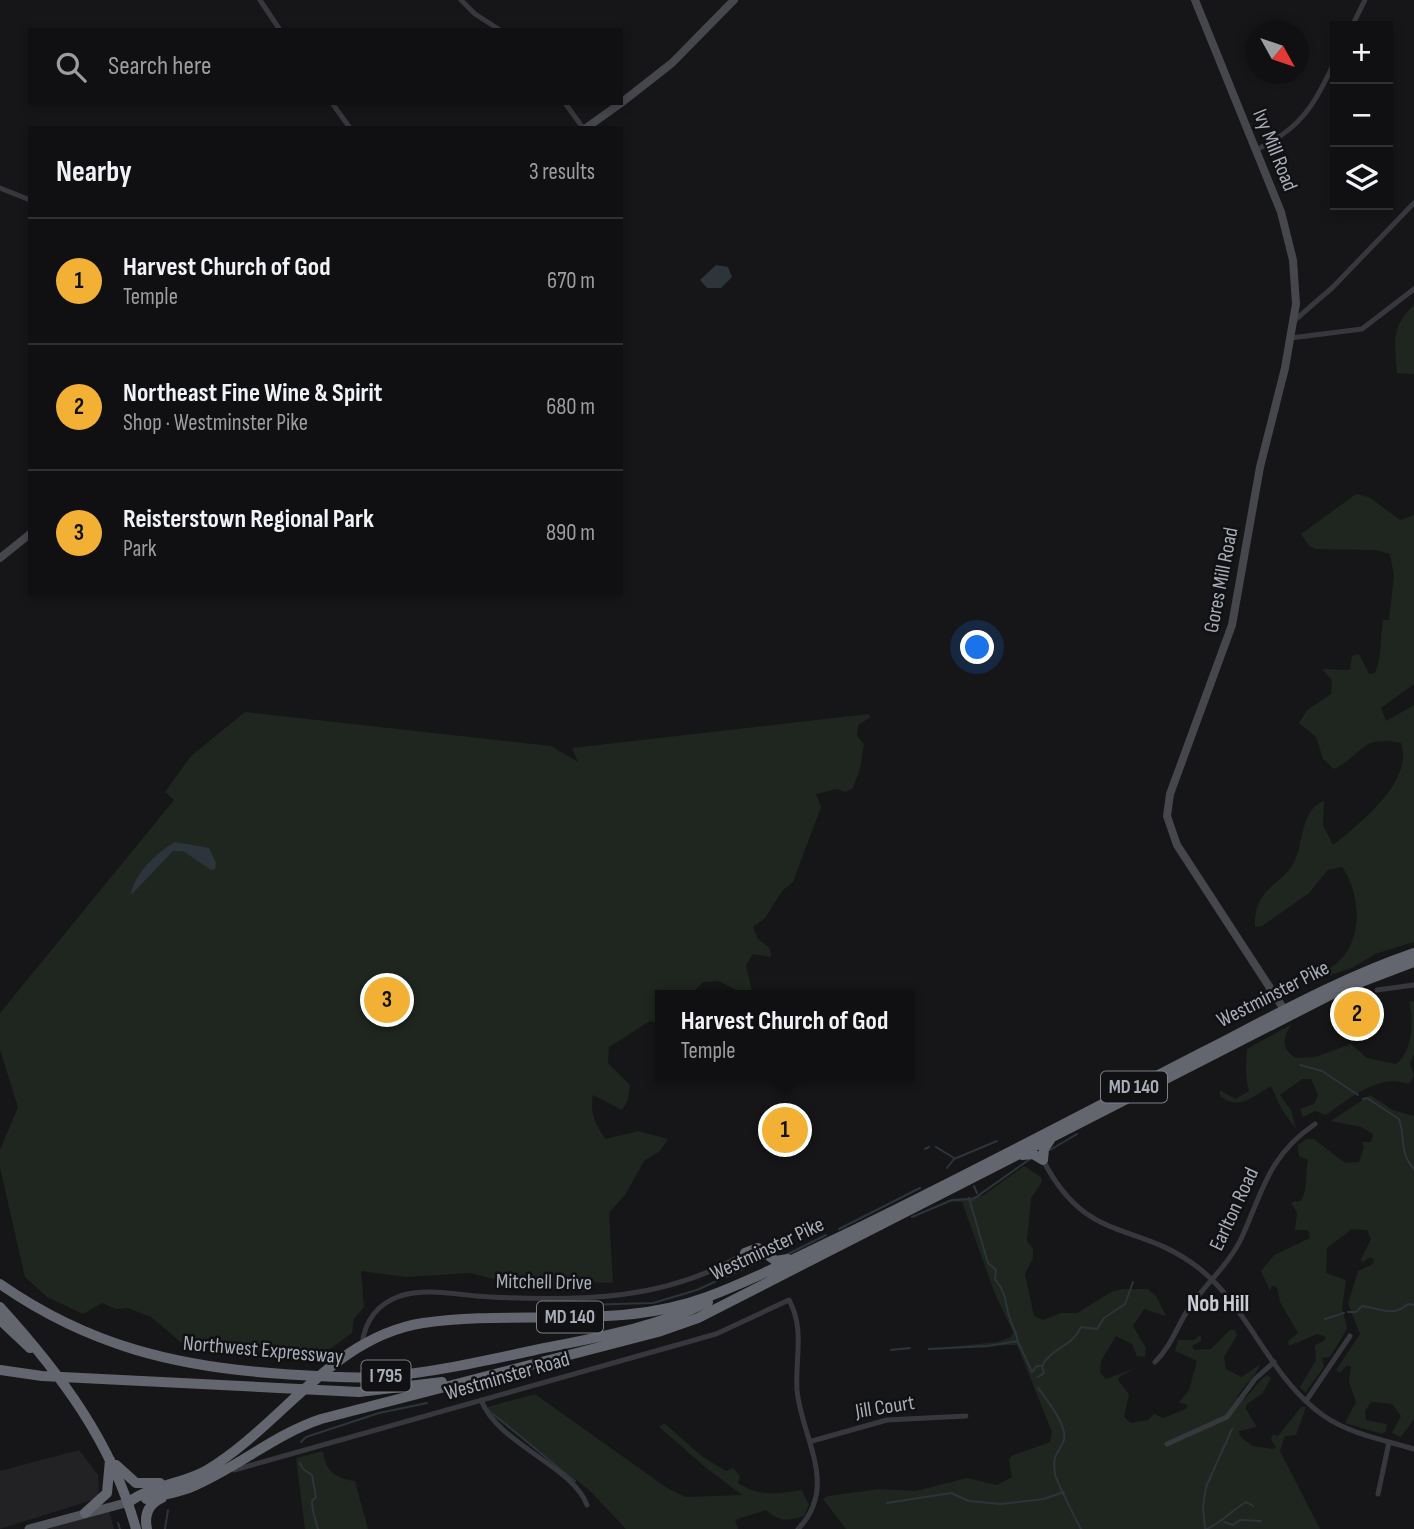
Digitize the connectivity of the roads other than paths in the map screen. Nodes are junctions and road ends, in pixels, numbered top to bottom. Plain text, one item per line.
1 (260, 0) edge
2 (461, 0) edge
3 (734, 0) edge
4 (1195, 0) edge
5 (1365, 0) edge
6 (1354, 21) edge
7 (279, 28) edge
8 (497, 28) edge
9 (1330, 71) edge
10 (623, 101) edge
11 (333, 105) edge
12 (567, 105) edge
13 (618, 105) edge
14 (349, 126) edge
15 (582, 126) edge
16 (587, 126) edge
17 (1256, 150) junction
18 (0, 188) edge
19 (28, 199) edge
20 (1414, 203) edge
21 (1414, 289) edge
22 (1295, 320) junction
23 (1291, 338) junction
24 (28, 536) edge
25 (0, 558) edge
26 (1414, 953) edge
27 (1414, 962) edge
28 (1399, 967) junction
29 (1414, 970) edge
30 (1414, 985) edge
31 (1377, 989) dead end
32 (1287, 1013) junction
33 (1315, 1124) dead end
34 (1053, 1137) junction
35 (1020, 1155) junction
36 (1042, 1160) junction
37 (745, 1253) joint
38 (799, 1257) junction
39 (774, 1269) junction
40 (1212, 1280) junction
41 (0, 1284) edge
42 (0, 1307) edge
43 (0, 1320) edge
44 (1350, 1336) dead end
45 (362, 1344) junction
46 (566, 1354) junction
47 (1155, 1362) dead end
48 (1274, 1362) junction
49 (50, 1366) junction
50 (0, 1370) edge
51 (481, 1400) junction
52 (1306, 1401) junction
53 (288, 1407) junction
54 (966, 1416) dead end
55 (257, 1433) junction
56 (277, 1437) junction
57 (248, 1441) junction
58 (812, 1441) junction
59 (1389, 1442) junction
60 (1167, 1444) dead end
61 (1414, 1449) edge
62 (284, 1454) junction
63 (111, 1460) junction
64 (233, 1468) junction
65 (186, 1484) junction
66 (1378, 1494) dead end
67 (129, 1502) junction
68 (587, 1505) dead end
69 (85, 1513) junction
70 (29, 1529) edge
71 (136, 1529) edge
72 (147, 1529) edge
73 (798, 1529) edge

1 - 7 street
2 - 8 street
3 - 10 street
4 - 17 street, Ivy Mill Road
5 - 6 street
9 - 17 street
11 - 14 street
12 - 15 street
13 - 16 street
17 - 22 street, Ivy Mill Road
18 - 19 street
20 - 22 street
21 - 23 street
22 - 23 street, Gores Mill Road
23 - 32 street, Gores Mill Road
24 - 25 street
26 - 32 highway, Westminster Pike / MD 140
27 - 28 highway, Westminster Pike / MD 140
28 - 29 highway
28 - 32 highway, Westminster Pike / MD 140
30 - 31 street
32 - 34 highway, Westminster Pike / MD 140
32 - 38 highway, Westminster Pike / MD 140
33 - 40 street, Earlton Road
34 - 35 highway, Westminster Pike / MD 140
34 - 36 highway
35 - 36 highway
35 - 46 highway, Westminster Pike / MD 140
36 - 40 street
37 - 38 highway
37 - 45 street, Mitchell Drive
38 - 39 highway, Westminster Pike / MD 140
39 - 41 highway, Northwest Expressway / I 795
39 - 45 highway, Westminster Pike / MD 140
40 - 47 street, Earlton Road
40 - 48 street
42 - 49 highway
43 - 49 highway
44 - 52 street
45 - 53 highway, Westminster Pike / MD 140
46 - 50 highway, Northwest Expressway / I 795
46 - 56 highway, Westminster Pike / MD 140
48 - 52 street
48 - 60 street
49 - 63 highway
51 - 58 street, Westminster Road
51 - 62 street, Westminster Road
51 - 68 street
52 - 59 street
53 - 55 highway, Westminster Pike / MD 140
53 - 56 highway
54 - 58 street, Jill Court
55 - 56 highway
55 - 57 highway, Westminster Pike / MD 140
56 - 62 street
56 - 64 highway, Westminster Pike / MD 140
57 - 64 highway
57 - 65 highway, Westminster Pike / MD 140
58 - 73 street
59 - 61 street
59 - 66 street
62 - 64 street, Westminster Road
63 - 65 highway
63 - 67 highway
63 - 69 highway
64 - 65 highway, Westminster Pike / MD 140
65 - 67 highway, Westminster Pike / MD 140
65 - 72 highway
67 - 69 main road, Westminster Pike / MD 140
67 - 71 highway
69 - 70 main road, Westminster Pike / MD 140

